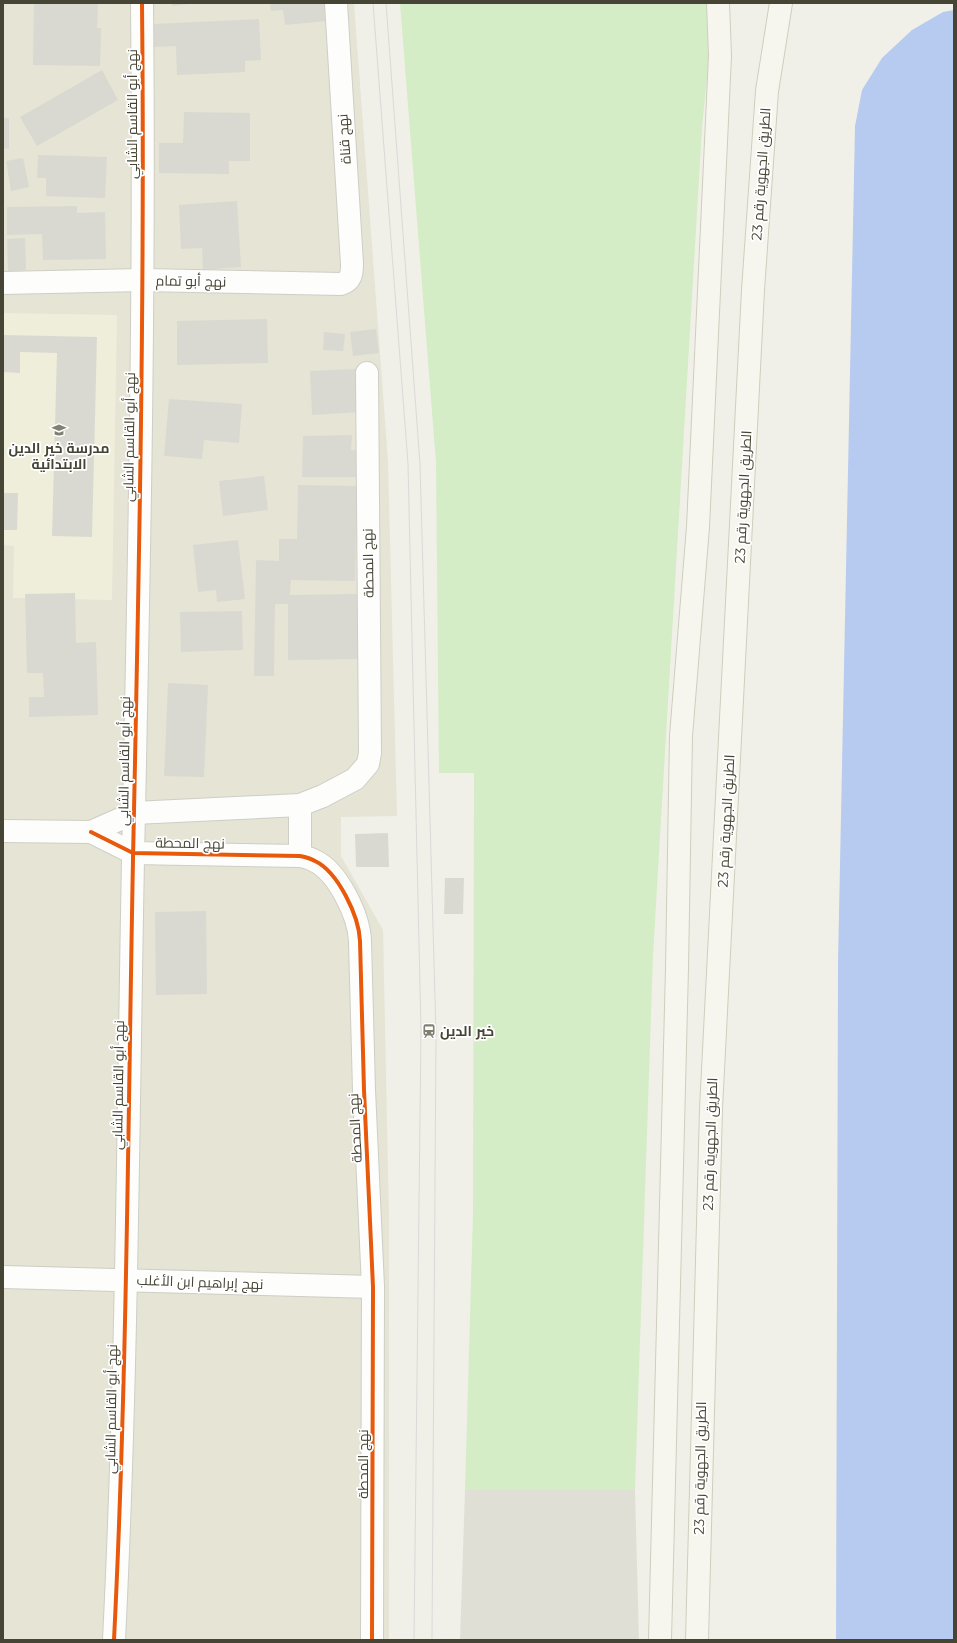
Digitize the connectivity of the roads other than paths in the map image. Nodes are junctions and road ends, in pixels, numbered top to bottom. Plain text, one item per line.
1 (142, 3) edge
2 (336, 3) edge
3 (718, 3) edge
4 (781, 3) edge
5 (351, 275) joint
6 (143, 280) junction
7 (3, 283) edge
8 (367, 373) dead end
9 (300, 805) junction
10 (134, 813) junction
11 (3, 831) edge
12 (91, 832) junction
13 (133, 853) junction
14 (300, 856) junction
15 (3, 1277) edge
16 (125, 1280) junction
17 (374, 1287) junction
18 (114, 1640) edge
19 (372, 1640) edge
20 (660, 1640) edge
21 (697, 1640) edge

1 - 6 street, نهج أبو القاسم الشابي
2 - 5 street, نهج قناة
3 - 20 main road
4 - 21 main road, الطريق الجهوية رقم 23
5 - 6 street, نهج أبو تمام
6 - 7 street, نهج أبو تمام
6 - 10 street, نهج أبو القاسم الشابي
8 - 9 street, نهج المحطة
9 - 10 street
9 - 14 street
10 - 12 street
10 - 13 street, نهج أبو القاسم الشابي
11 - 12 street
12 - 13 street, نهج المحطة
13 - 14 street, نهج المحطة
13 - 16 street, نهج أبو القاسم الشابي
14 - 17 street, نهج المحطة
15 - 16 street, نهج إبراهيم ابن الأغلب
16 - 17 street, نهج إبراهيم ابن الأغلب
16 - 18 street, نهج أبو القاسم الشابي
17 - 19 street, نهج المحطة

